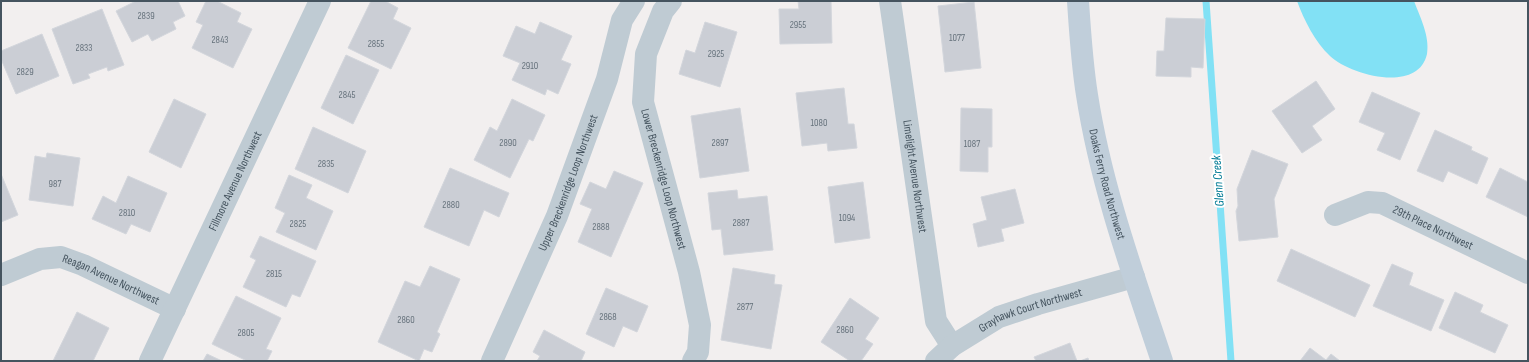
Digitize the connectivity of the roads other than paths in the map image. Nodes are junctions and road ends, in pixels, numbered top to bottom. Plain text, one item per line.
1 (320, 1) edge
2 (634, 1) edge
3 (671, 1) edge
4 (890, 1) edge
5 (1078, 1) edge
6 (1335, 215) dead end
7 (1528, 273) edge
8 (1, 275) edge
9 (1134, 277) junction
10 (175, 308) junction
11 (952, 346) junction
12 (150, 361) edge
13 (492, 361) edge
14 (693, 361) edge
15 (936, 361) edge
16 (1162, 361) edge

1 - 10 street, Fillmore Avenue Northwest
2 - 13 street, Upper Breckenridge Loop Northwest
3 - 14 street, Lower Breckenridge Loop Northwest
4 - 11 street, Limelight Avenue Northwest
5 - 9 main road, Doaks Ferry Road Northwest
6 - 7 street, 29th Place Northwest
8 - 10 street, Reagan Avenue Northwest
9 - 11 street, Grayhawk Court Northwest
9 - 16 main road, Doaks Ferry Road Northwest
10 - 12 street, Fillmore Avenue Northwest
11 - 15 street, Grayhawk Court Northwest

